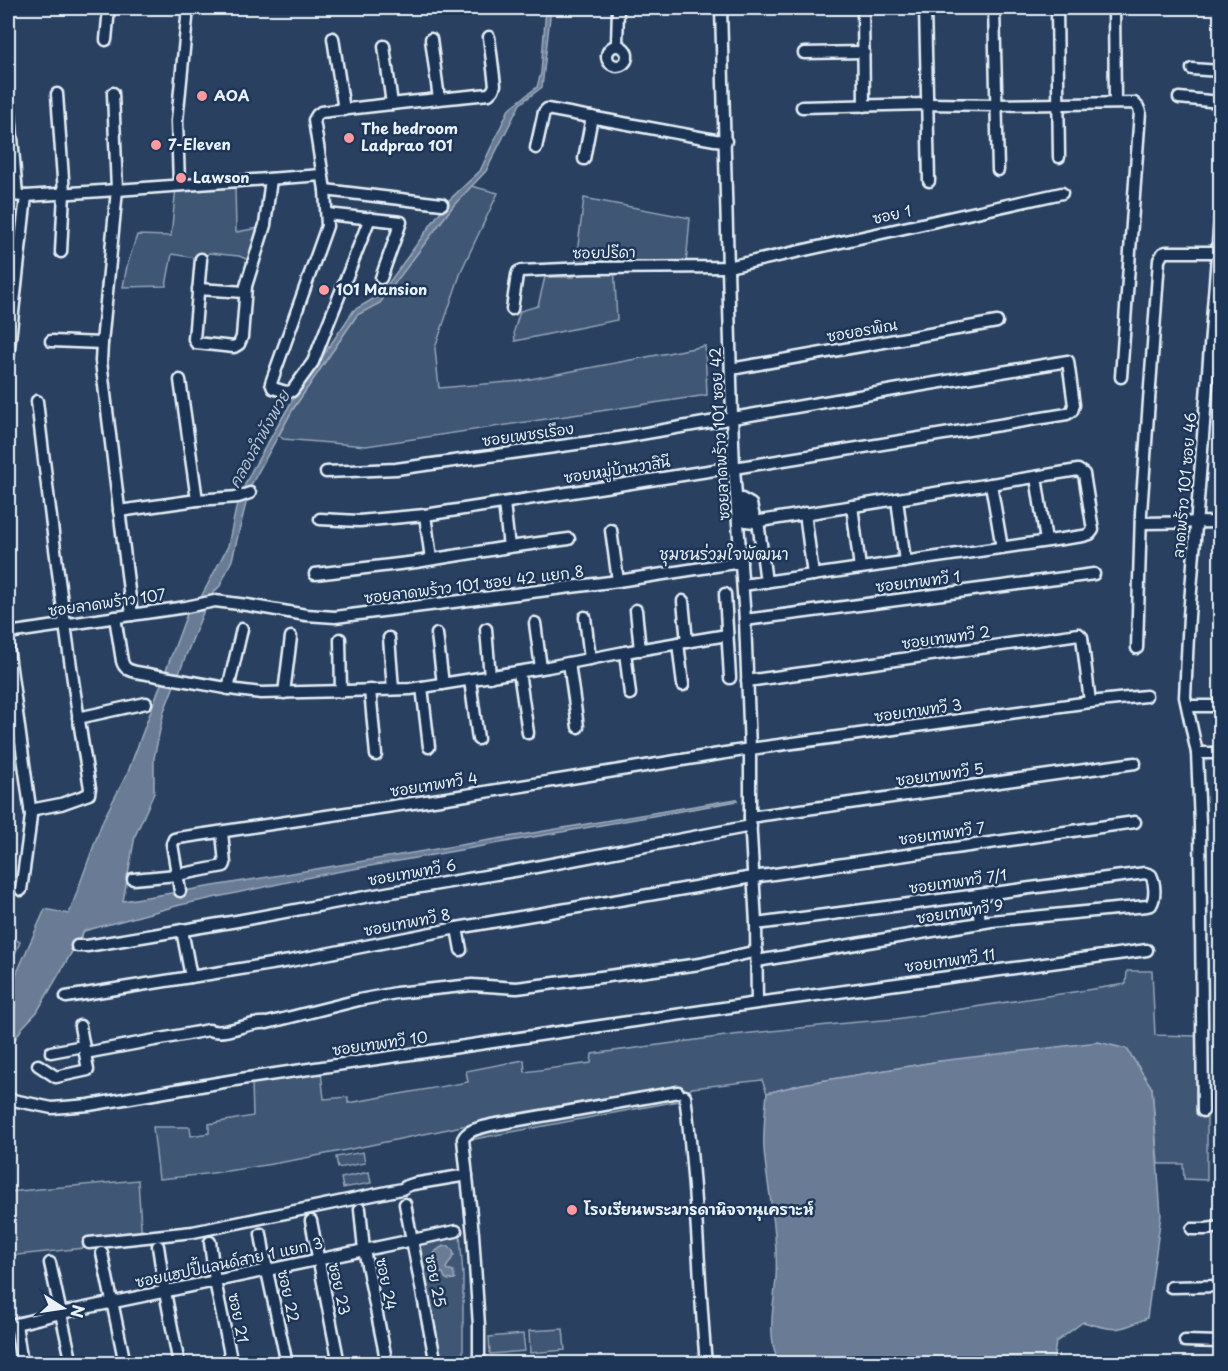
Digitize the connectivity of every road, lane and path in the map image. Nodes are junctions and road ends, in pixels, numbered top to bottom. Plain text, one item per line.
1 (109, 8) edge
2 (188, 8) edge
3 (618, 8) edge
4 (721, 8) edge
5 (863, 8) edge
6 (925, 8) edge
7 (994, 8) edge
8 (1057, 8) edge
9 (1114, 8) edge
10 (489, 37) dead end
11 (333, 38) dead end
12 (431, 39) dead end
13 (106, 40) dead end
14 (617, 45) dead end
15 (384, 46) dead end
16 (804, 52) dead end
17 (864, 52) junction
18 (1192, 69) dead end
19 (1221, 71) edge
20 (113, 93) dead end
21 (57, 94) dead end
22 (1179, 98) dead end
23 (439, 99) junction
24 (1115, 102) junction
25 (1221, 102) edge
26 (9, 103) edge
27 (392, 104) junction
28 (927, 104) junction
29 (1059, 104) junction
30 (995, 105) junction
31 (864, 106) junction
32 (802, 107) dead end
33 (344, 110) junction
34 (592, 117) junction
35 (726, 141) junction
36 (536, 148) dead end
37 (1059, 157) dead end
38 (584, 159) dead end
39 (998, 170) dead end
40 (322, 175) junction
41 (271, 179) junction
42 (929, 181) dead end
43 (179, 184) junction
44 (117, 190) junction
45 (325, 190) junction
46 (64, 193) junction
47 (1062, 193) dead end
48 (17, 195) edge
49 (442, 204) dead end
50 (327, 214) junction
51 (370, 218) junction
52 (1221, 218) edge
53 (61, 252) dead end
54 (1219, 252) edge
55 (201, 259) dead end
56 (728, 267) junction
57 (381, 278) dead end
58 (198, 289) junction
59 (245, 292) junction
60 (512, 309) dead end
61 (998, 322) dead end
62 (51, 341) dead end
63 (102, 343) junction
64 (8, 357) edge
65 (731, 369) junction
66 (1121, 377) dead end
67 (180, 380) dead end
68 (36, 401) dead end
69 (732, 417) junction
70 (734, 468) junction
71 (326, 472) dead end
72 (1036, 477) junction
73 (991, 484) junction
74 (250, 493) dead end
75 (897, 499) junction
76 (197, 500) junction
77 (504, 503) junction
78 (737, 505) junction
79 (852, 506) junction
80 (119, 511) junction
81 (805, 513) junction
82 (425, 515) junction
83 (320, 519) dead end
84 (756, 521) junction
85 (1197, 522) junction
86 (1221, 522) edge
87 (1142, 523) junction
88 (611, 530) dead end
89 (569, 539) dead end
90 (1046, 541) junction
91 (509, 547) junction
92 (1002, 548) junction
93 (431, 559) junction
94 (741, 562) junction
95 (905, 562) junction
96 (860, 568) junction
97 (315, 574) dead end
98 (1094, 574) dead end
99 (813, 575) junction
100 (618, 581) junction
101 (766, 582) junction
102 (743, 585) junction
103 (725, 594) dead end
104 (210, 601) joint
105 (683, 601) dead end
106 (636, 610) dead end
107 (132, 615) junction
108 (115, 617) junction
109 (585, 617) dead end
110 (745, 620) junction
111 (535, 623) dead end
112 (64, 625) junction
113 (243, 629) dead end
114 (486, 629) dead end
115 (8, 633) edge
116 (437, 634) dead end
117 (727, 635) junction
118 (291, 637) dead end
119 (390, 638) dead end
120 (340, 639) dead end
121 (683, 642) junction
122 (8, 646) edge
123 (1137, 648) dead end
124 (640, 650) junction
125 (625, 652) junction
126 (590, 659) junction
127 (569, 663) junction
128 (541, 668) junction
129 (519, 672) junction
130 (490, 676) junction
131 (730, 678) dead end
132 (470, 680) junction
133 (747, 681) junction
134 (442, 684) junction
135 (683, 686) dead end
136 (422, 687) junction
137 (224, 688) junction
138 (393, 689) junction
139 (370, 690) junction
140 (341, 692) junction
141 (284, 693) junction
142 (630, 694) dead end
143 (1146, 696) dead end
144 (1090, 702) junction
145 (146, 704) dead end
146 (1188, 706) junction
147 (1221, 706) edge
148 (78, 717) junction
149 (578, 727) dead end
150 (528, 733) dead end
151 (478, 739) dead end
152 (429, 747) dead end
153 (750, 749) junction
154 (1197, 753) junction
155 (1221, 753) edge
156 (376, 755) dead end
157 (1135, 763) dead end
158 (30, 810) junction
159 (750, 822) junction
160 (1135, 822) dead end
161 (222, 832) junction
162 (177, 875) junction
163 (753, 877) junction
164 (133, 879) dead end
165 (1154, 888) joint
166 (21, 890) dead end
167 (180, 891) dead end
168 (977, 896) junction
169 (980, 923) junction
170 (756, 924) junction
171 (457, 928) junction
172 (182, 930) junction
173 (77, 946) dead end
174 (461, 950) dead end
175 (1148, 950) dead end
176 (757, 956) junction
177 (191, 977) junction
178 (66, 997) dead end
179 (757, 1003) junction
180 (80, 1026) dead end
181 (84, 1049) junction
182 (51, 1052) dead end
183 (38, 1065) dead end
184 (8, 1099) edge
185 (1203, 1111) dead end
186 (467, 1175) junction
187 (405, 1204) dead end
188 (360, 1209) dead end
189 (311, 1221) dead end
190 (1221, 1227) edge
191 (1192, 1228) dead end
192 (456, 1231) dead end
193 (261, 1234) dead end
194 (412, 1241) junction
195 (210, 1242) dead end
196 (89, 1243) dead end
197 (158, 1246) dead end
198 (364, 1250) junction
199 (102, 1253) dead end
200 (318, 1260) junction
201 (50, 1263) dead end
202 (267, 1271) junction
203 (215, 1281) junction
204 (1221, 1286) edge
205 (1171, 1287) dead end
206 (165, 1292) junction
207 (112, 1303) junction
208 (62, 1313) junction
209 (12, 1325) edge
210 (1185, 1341) dead end
211 (1221, 1341) edge
212 (22, 1364) edge
213 (72, 1364) edge
214 (125, 1364) edge
215 (179, 1364) edge
216 (232, 1364) edge
217 (287, 1364) edge
218 (339, 1364) edge
219 (387, 1364) edge
220 (436, 1364) edge
221 (479, 1364) edge
222 (706, 1364) edge

1 - 13 street
2 - 43 street
3 - 14 street
4 - 35 street, ซอยลาดพร้าว 101 ซอย 42
5 - 17 street
6 - 28 street
7 - 30 street
8 - 29 street
9 - 24 street
10 - 23 street
11 - 33 street
12 - 23 street
15 - 27 street
16 - 17 street
17 - 31 street
18 - 19 street
20 - 44 street
21 - 46 street
22 - 25 street
23 - 27 street
24 - 29 street
24 - 66 street
26 - 48 street
27 - 33 street
28 - 30 street
28 - 31 street
28 - 42 street
29 - 30 street
29 - 37 street
30 - 39 street
31 - 32 street
33 - 40 street
34 - 35 street
34 - 36 street
34 - 38 street
35 - 56 street, ซอยลาดพร้าว 101 ซอย 42
40 - 41 street
40 - 45 street
41 - 43 street
41 - 59 street
43 - 44 street
44 - 46 street
44 - 63 street
45 - 49 street
45 - 50 street
46 - 48 street
46 - 53 street
47 - 56 street, ซอย 1
48 - 64 street
50 - 51 street
50 - 51 street
51 - 57 street
52 - 54 street, ลาดพร้าว 101 ซอย 46
54 - 85 street, ลาดพร้าว 101 ซอย 46
54 - 87 street
55 - 58 street
56 - 60 street, ซอยปรีดา
56 - 65 street, ซอยลาดพร้าว 101 ซอย 42
58 - 59 street
58 - 59 street
61 - 65 street, ซอยอรพิณ
62 - 63 street
63 - 80 street
65 - 69 street, ซอยลาดพร้าว 101 ซอย 42
67 - 76 street
68 - 112 street
69 - 70 street, ซอยลาดพร้าว 101 ซอย 42
69 - 70 street, ซอยเพชรเรือง
69 - 71 street, ซอยเพชรเรือง
70 - 77 street, ซอยหมู่บ้านวาสินี
70 - 78 street, ซอยลาดพร้าว 101 ซอย 42
72 - 73 street
72 - 90 street
72 - 90 street
73 - 75 street
73 - 92 street
74 - 76 street
75 - 79 street
75 - 95 street
76 - 80 street
77 - 82 street, ซอยหมู่บ้านวาสินี
77 - 91 street
78 - 84 street
78 - 94 street, ซอยลาดพร้าว 101 ซอย 42
79 - 81 street
79 - 96 street
80 - 107 street
81 - 84 street
81 - 99 street
82 - 83 street, ซอยหมู่บ้านวาสินี
82 - 93 street
84 - 101 street
85 - 86 street
85 - 87 street
85 - 146 street, ลาดพร้าว 101 ซอย 46
87 - 123 street
88 - 100 street
89 - 91 street
90 - 92 street
91 - 93 street
92 - 95 street
93 - 97 street
94 - 100 street, ซอยลาดพร้าว 101 ซอย 42 แยก 8
94 - 102 street, ซอยลาดพร้าว 101 ซอย 42
95 - 96 street
96 - 99 street
98 - 110 street, ซอยเทพทวี 1
99 - 101 street
100 - 104 street, ซอยลาดพร้าว 101 ซอย 42 แยก 8
101 - 102 street
102 - 110 street, ซอยลาดพร้าว 101 ซอย 42
103 - 117 street
104 - 107 street, ซอยลาดพร้าว 107
105 - 121 street
106 - 124 street
107 - 108 street, ซอยลาดพร้าว 107
108 - 112 street, ซอยลาดพร้าว 107
108 - 137 street
109 - 126 street
110 - 133 street, ซอยลาดพร้าว 101 ซอย 42
111 - 128 street
112 - 115 street, ซอยลาดพร้าว 107
112 - 148 street
113 - 137 street
114 - 130 street
116 - 134 street
117 - 121 street
117 - 131 street
118 - 141 street
119 - 138 street
120 - 140 street
121 - 124 street
121 - 135 street
122 - 158 street
124 - 125 street
125 - 126 street
125 - 142 street
126 - 127 street
127 - 128 street
127 - 149 street
128 - 129 street
129 - 130 street
129 - 150 street
130 - 132 street
132 - 134 street
132 - 151 street
133 - 144 street, ซอยเทพทวี 2
133 - 153 street, ซอยลาดพร้าว 101 ซอย 42
134 - 136 street
136 - 138 street
136 - 152 street
137 - 141 street
138 - 139 street
139 - 140 street
139 - 156 street
140 - 141 street
143 - 144 street, ซอยเทพทวี 3
144 - 153 street, ซอยเทพทวี 3
145 - 148 street
146 - 147 street
146 - 154 street, ลาดพร้าว 101 ซอย 46
148 - 158 street
153 - 159 street, ซอยลาดพร้าว 101 ซอย 42
153 - 161 street, ซอยเทพทวี 4
154 - 155 street
154 - 185 street, ลาดพร้าว 101 ซอย 46
157 - 159 street, ซอยเทพทวี 5
158 - 166 street
159 - 163 street, ซอยลาดพร้าว 101 ซอย 42
159 - 172 street, ซอยเทพทวี 6
160 - 163 street, ซอยเทพทวี 7
161 - 162 street
161 - 162 street, ซอยเทพทวี 4
162 - 164 street
162 - 167 street, ซอยเทพทวี 4
163 - 170 street, ซอยลาดพร้าว 101 ซอย 42
163 - 171 street, ซอยเทพทวี 8
165 - 168 street, ซอยเทพทวี 7/1
165 - 169 street, ซอยเทพทวี 9
168 - 169 street
168 - 170 street, ซอยเทพทวี 7/1
169 - 176 street, ซอยเทพทวี 9
170 - 176 street, ซอยลาดพร้าว 101 ซอย 42
171 - 174 street
171 - 177 street, ซอยเทพทวี 8
172 - 173 street, ซอยเทพทวี 6
172 - 177 street
175 - 179 street, ซอยเทพทวี 11
176 - 179 street, ซอยลาดพร้าว 101 ซอย 42
176 - 181 street, ซอยเทพทวี 9
177 - 178 street, ซอยเทพทวี 8
179 - 184 street, ซอยเทพทวี 10
180 - 181 street
181 - 182 street, ซอยเทพทวี 9
181 - 183 street
186 - 196 street
186 - 221 street
186 - 222 street
187 - 194 street, ซอย 25
188 - 198 street, ซอย 24
189 - 200 street, ซอย 23
190 - 191 street
192 - 194 street, ซอยแฮปปี้แลนด์สาย 1 แยก 3
193 - 202 street, ซอย 22
194 - 198 street, ซอยแฮปปี้แลนด์สาย 1 แยก 3
194 - 220 street, ซอย 25
195 - 203 street, ซอย 21
197 - 206 street
198 - 200 street, ซอยแฮปปี้แลนด์สาย 1 แยก 3
198 - 219 street, ซอย 24
199 - 207 street
200 - 202 street, ซอยแฮปปี้แลนด์สาย 1 แยก 3
200 - 218 street, ซอย 23
201 - 208 street
202 - 203 street, ซอยแฮปปี้แลนด์สาย 1 แยก 3
202 - 217 street, ซอย 22
203 - 206 street, ซอยแฮปปี้แลนด์สาย 1 แยก 3
203 - 216 street, ซอย 21
204 - 205 street
206 - 207 street, ซอยแฮปปี้แลนด์สาย 1 แยก 3
206 - 215 street
207 - 208 street, ซอยแฮปปี้แลนด์สาย 1 แยก 3
207 - 214 street
208 - 209 street, ซอยแฮปปี้แลนด์สาย 1 แยก 3
208 - 213 street
209 - 212 street
210 - 211 street

